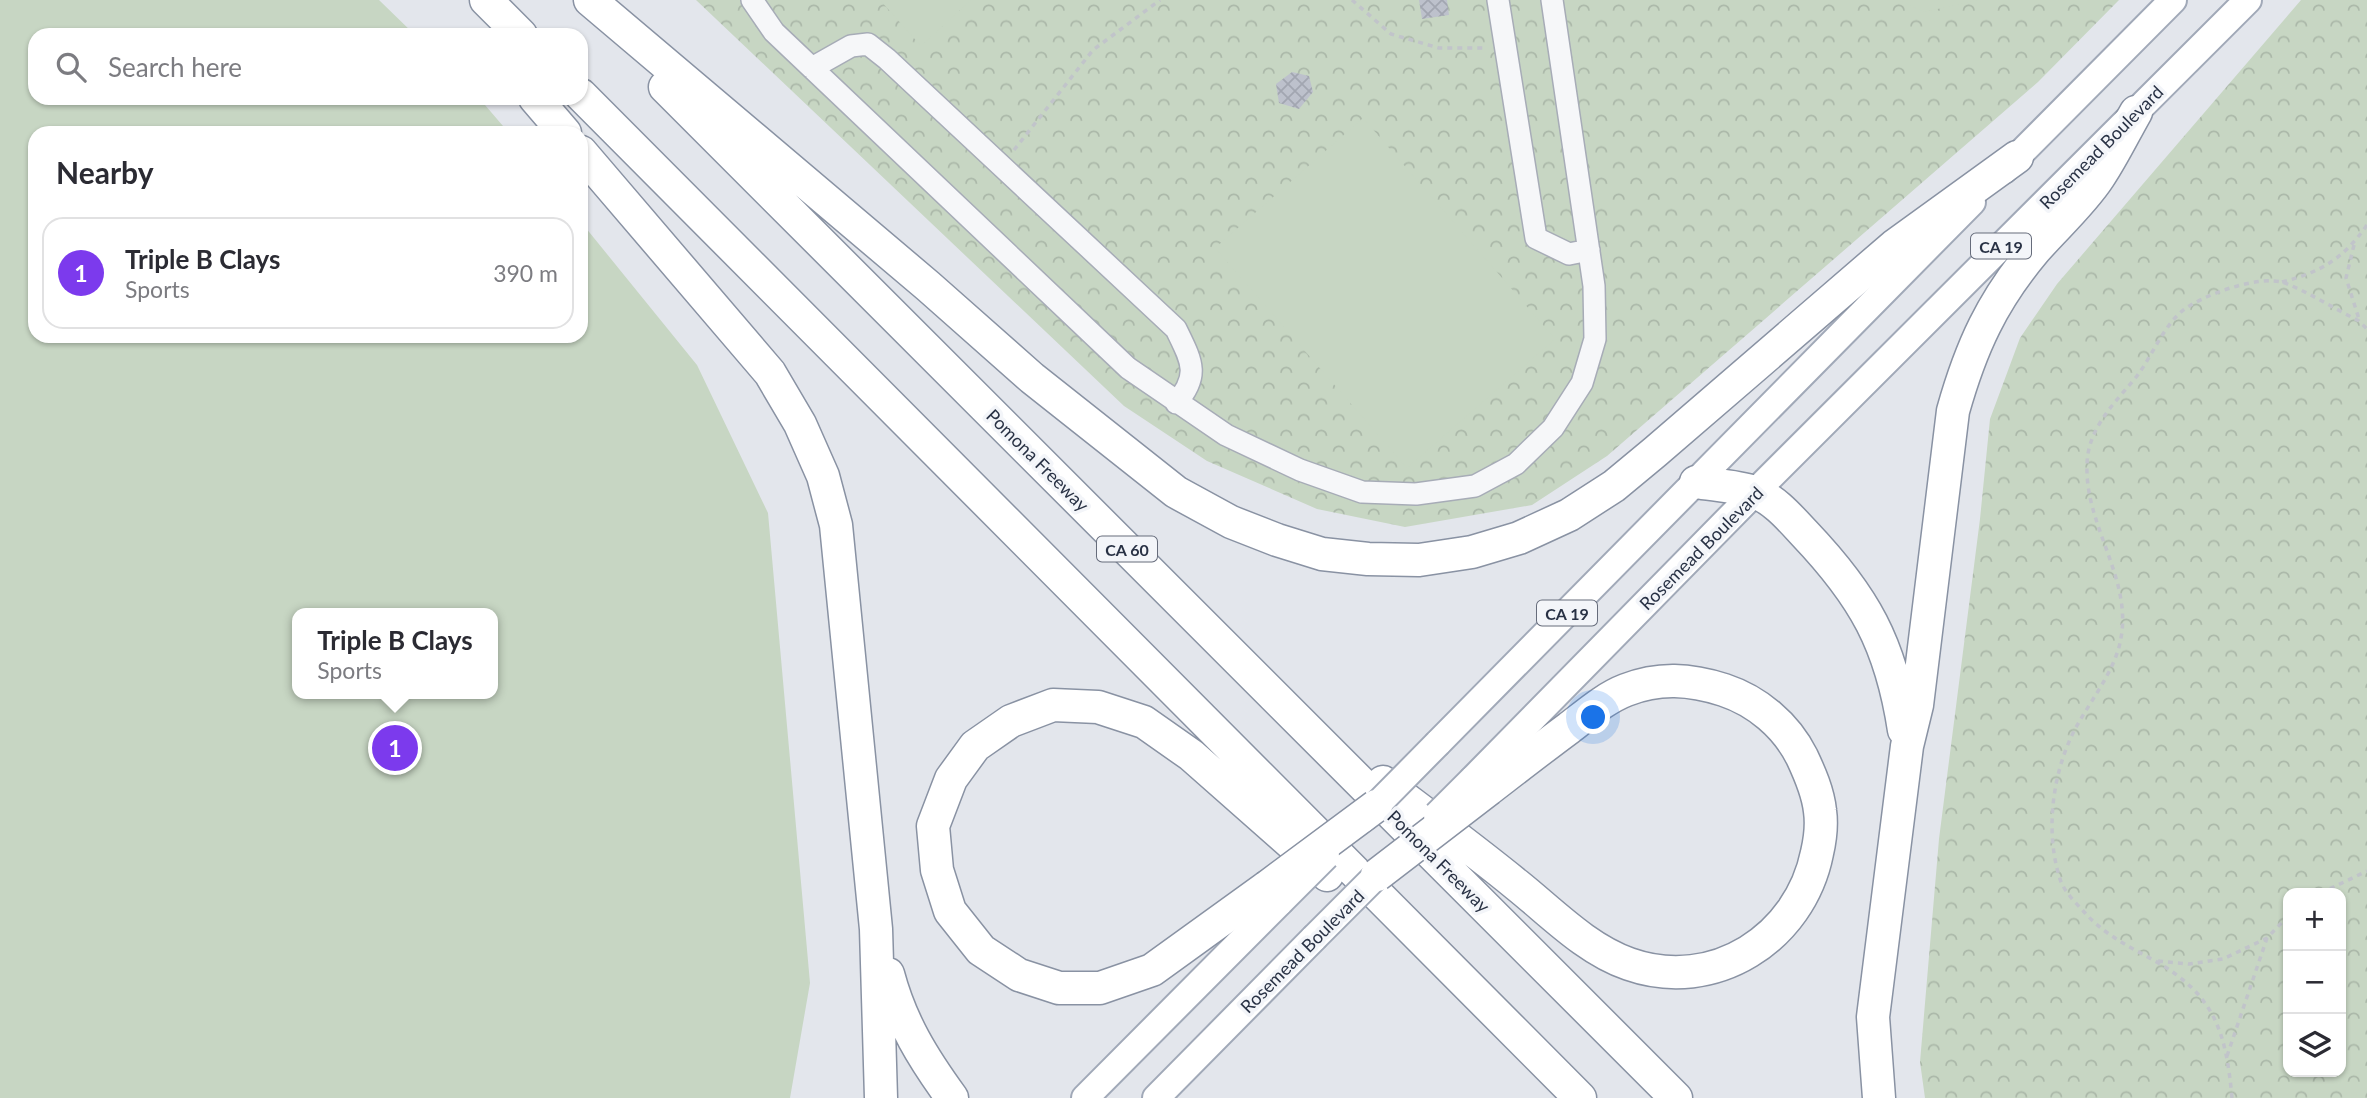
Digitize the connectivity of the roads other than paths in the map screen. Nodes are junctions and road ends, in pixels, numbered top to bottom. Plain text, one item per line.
1 (474, 0) edge
2 (486, 0) edge
3 (577, 0) edge
4 (590, 0) edge
5 (752, 0) edge
6 (1498, 0) edge
7 (1552, 0) edge
8 (2173, 0) edge
9 (2248, 0) edge
10 (485, 28) edge
11 (514, 28) edge
12 (812, 68) junction
13 (588, 102) edge
14 (541, 105) edge
15 (2136, 111) junction
16 (559, 126) edge
17 (2017, 157) junction
18 (588, 160) edge
19 (1589, 250) junction
20 (1176, 403) junction
21 (1696, 482) junction
22 (1755, 492) junction
23 (1283, 706) junction
24 (1907, 746) junction
25 (1481, 784) junction
26 (1376, 806) joint
27 (1377, 875) joint
28 (1273, 894) junction
29 (876, 929) junction
30 (1553, 1071) junction
31 (881, 1098) edge
32 (953, 1098) edge
33 (1085, 1098) edge
34 (1156, 1098) edge
35 (1580, 1098) edge
36 (1676, 1098) edge
37 (1879, 1098) edge

1 - 10 highway
2 - 11 highway
3 - 23 highway, Pomona Freeway / CA 60
4 - 17 highway
5 - 12 lane
6 - 19 lane
7 - 19 lane
8 - 17 main road, CA 19
9 - 15 main road, Rosemead Boulevard / CA 19
12 - 20 lane
12 - 20 lane
13 - 30 highway
14 - 16 highway
15 - 22 main road, Rosemead Boulevard / CA 19
15 - 24 highway
17 - 21 main road, CA 19
18 - 29 highway
19 - 20 lane
21 - 22 highway
21 - 26 main road, CA 19, bridge
22 - 24 highway
22 - 25 main road, Rosemead Boulevard / CA 19
23 - 25 highway
23 - 36 highway, Pomona Freeway / CA 60
24 - 37 highway
25 - 27 highway, bridge
26 - 28 highway, bridge
27 - 34 main road, Rosemead Boulevard, bridge
28 - 30 highway
28 - 33 main road
29 - 31 highway
29 - 32 highway
30 - 35 highway

